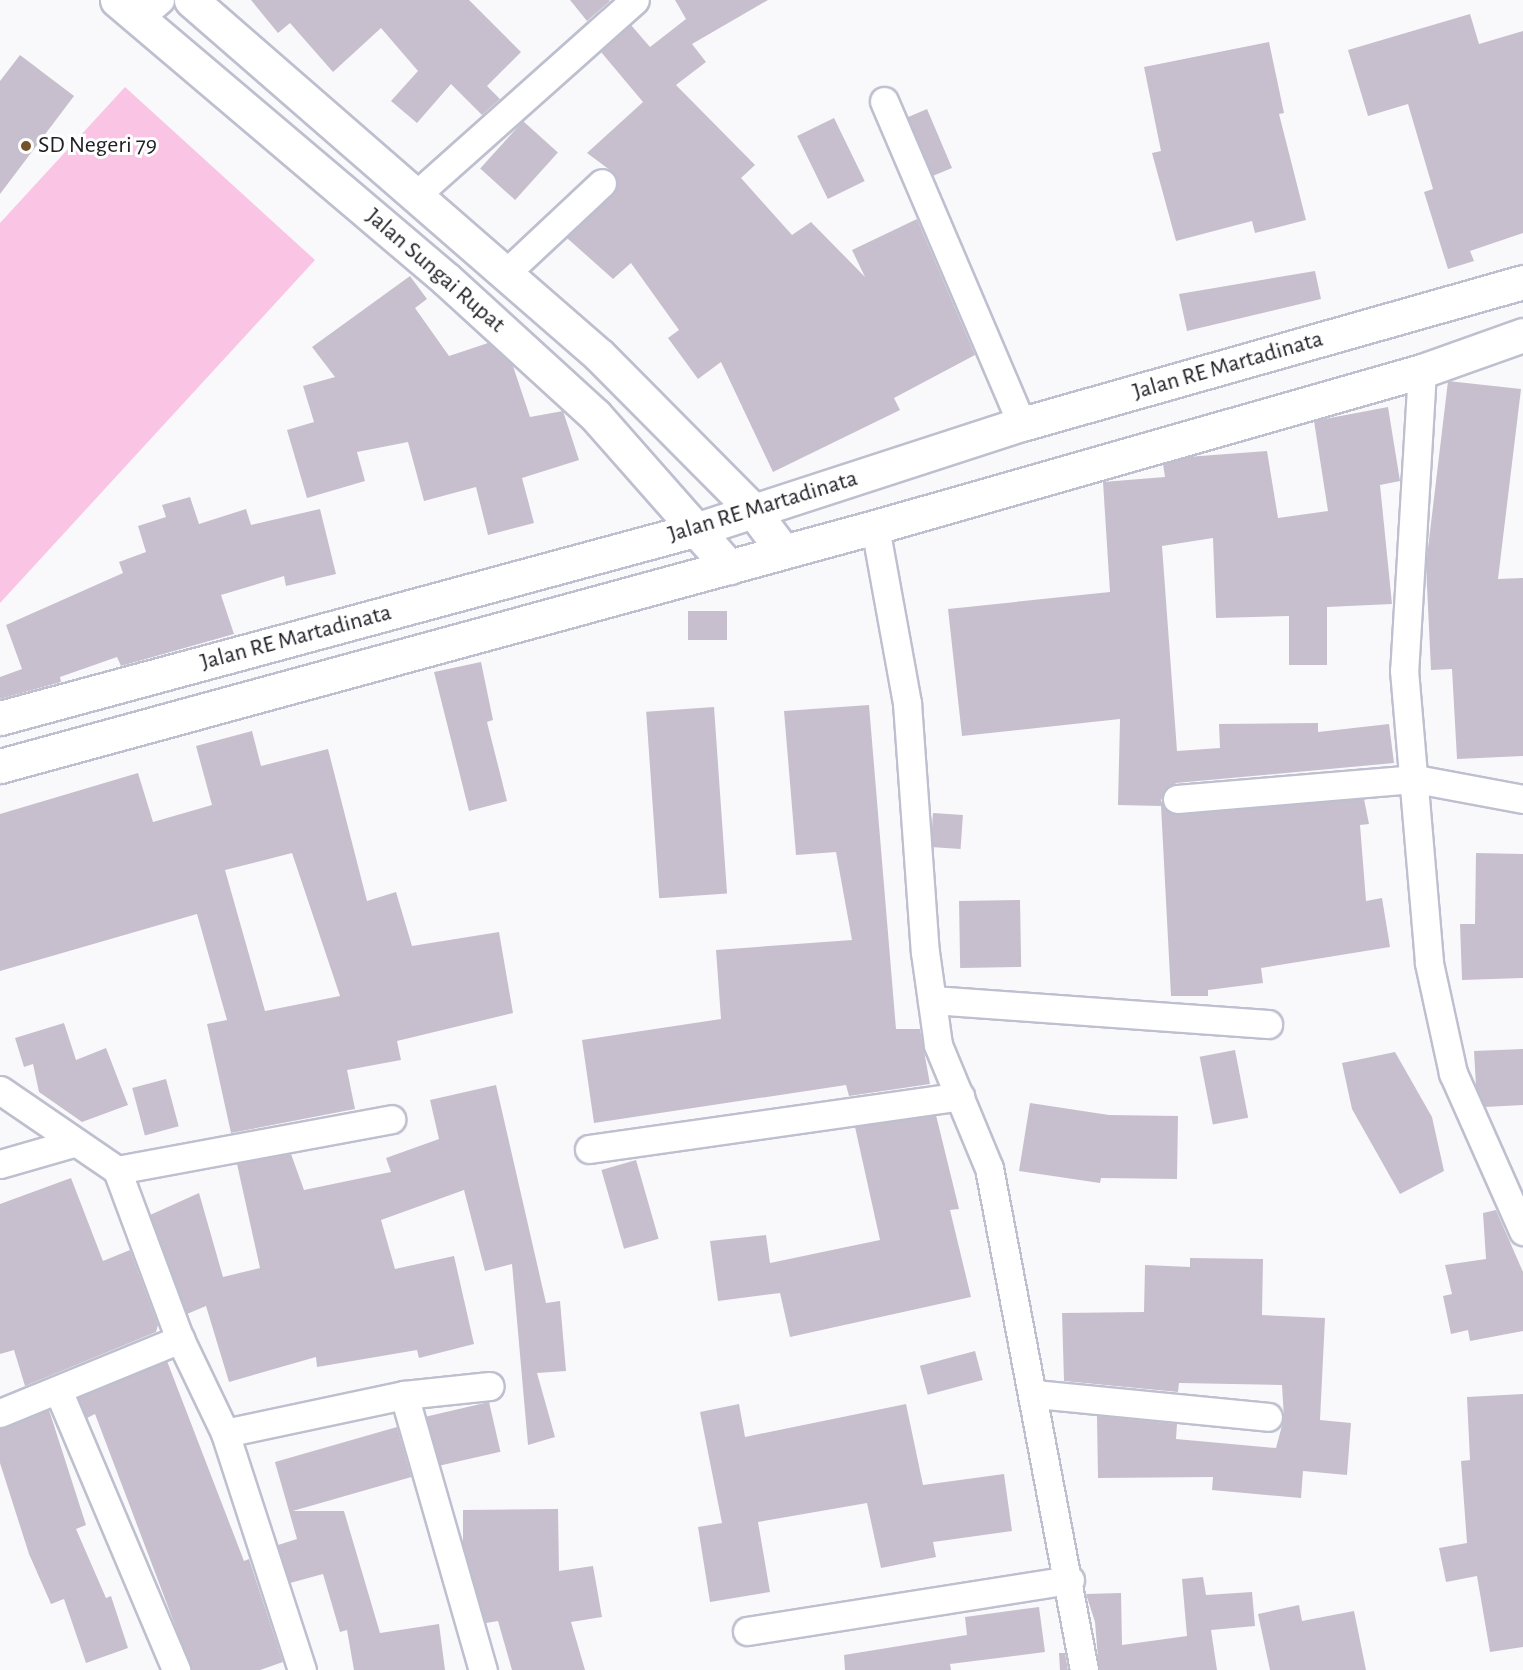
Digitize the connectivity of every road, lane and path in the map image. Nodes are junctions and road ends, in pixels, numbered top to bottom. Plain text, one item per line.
1 (191, 0) edge
2 (635, 0) edge
3 (139, 6) edge
4 (884, 101) dead end
5 (602, 183) dead end
6 (416, 195) junction
7 (507, 272) junction
8 (1523, 282) edge
9 (1523, 335) edge
10 (1422, 371) junction
11 (1022, 424) junction
12 (751, 508) junction
13 (875, 527) junction
14 (698, 529) junction
15 (783, 550) junction
16 (729, 567) junction
17 (0, 718) edge
18 (0, 766) edge
19 (1416, 779) junction
20 (1177, 799) dead end
21 (1523, 799) edge
22 (932, 1000) junction
23 (1268, 1024) dead end
24 (0, 1089) edge
25 (960, 1096) junction
26 (392, 1119) dead end
27 (74, 1143) junction
28 (589, 1149) dead end
29 (0, 1164) edge
30 (117, 1170) junction
31 (1523, 1231) edge
32 (180, 1339) junction
33 (490, 1386) dead end
34 (58, 1390) junction
35 (1035, 1394) junction
36 (404, 1395) junction
37 (0, 1413) edge
38 (1268, 1417) dead end
39 (225, 1433) junction
40 (1070, 1580) junction
41 (747, 1631) dead end
42 (176, 1670) edge
43 (302, 1670) edge
44 (483, 1670) edge
45 (1084, 1670) edge

1 - 6 main road, Jalan Sungai Rupat
2 - 6 street
3 - 14 main road, Jalan Sungai Rupat
4 - 11 street
5 - 7 street
6 - 7 main road, Jalan Sungai Rupat
7 - 12 main road, Jalan Sungai Rupat
8 - 11 main road, Jalan RE Martadinata
9 - 10 main road, Jalan RE Martadinata
10 - 13 main road, Jalan RE Martadinata
10 - 19 street
11 - 12 main road, Jalan RE Martadinata
12 - 14 main road, Jalan RE Martadinata
12 - 15 main road, Jalan Sungai Rupat
13 - 15 main road, Jalan RE Martadinata
13 - 22 street
14 - 16 main road, Jalan Sungai Rupat
14 - 17 main road, Jalan RE Martadinata
15 - 16 main road, Jalan RE Martadinata
16 - 18 main road, Jalan RE Martadinata
19 - 20 street
19 - 21 street
19 - 31 street
22 - 23 street
22 - 25 street
24 - 27 street
25 - 28 street
25 - 35 street
26 - 30 street
27 - 29 street
27 - 30 street
30 - 32 street
32 - 34 street
32 - 39 street
33 - 36 street
34 - 37 street
34 - 42 street
35 - 38 street
35 - 40 street
36 - 39 street
36 - 44 street
39 - 43 street
40 - 41 street
40 - 45 street

